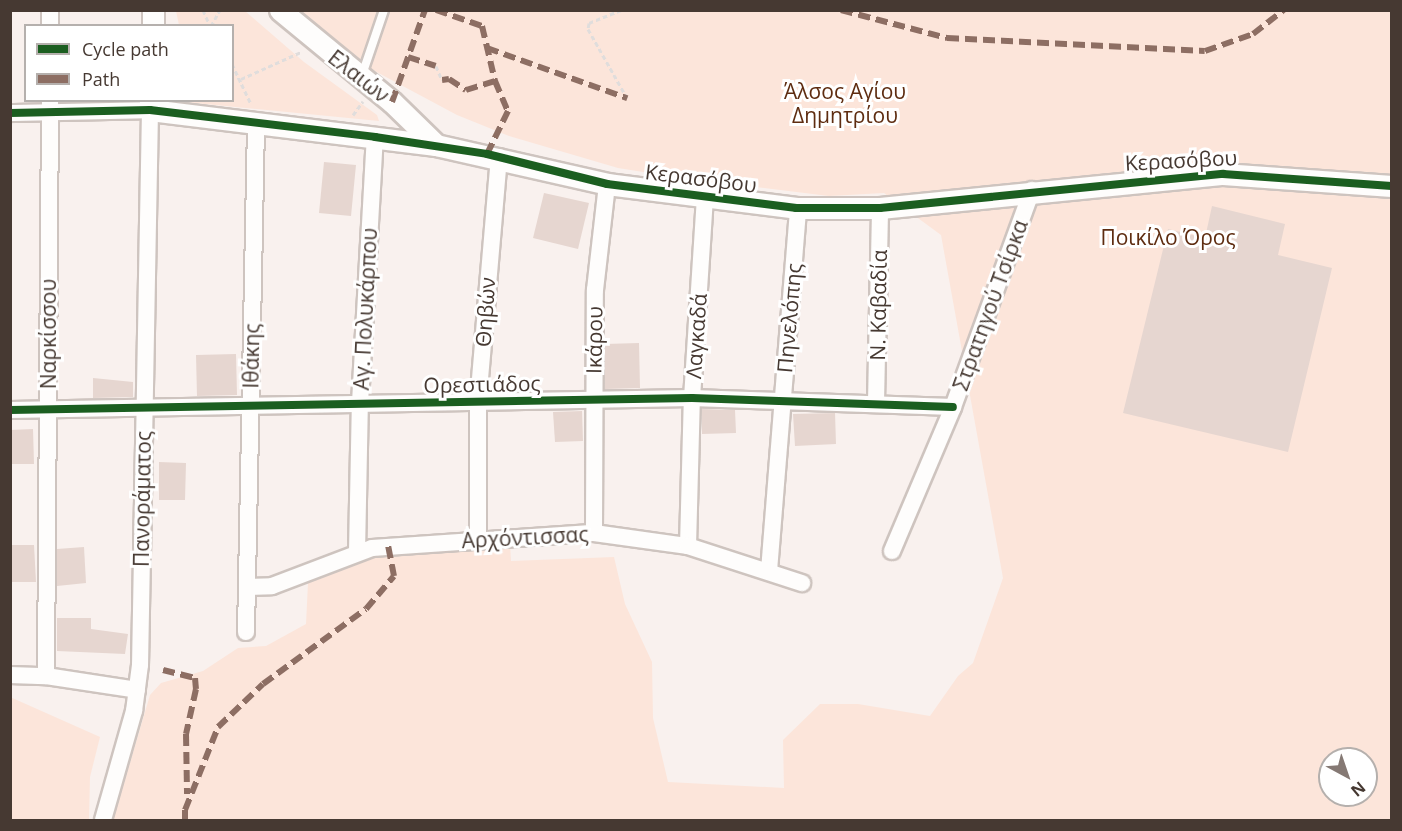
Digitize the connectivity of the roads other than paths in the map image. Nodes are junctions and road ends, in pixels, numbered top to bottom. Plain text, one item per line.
1 (280, 10) edge
2 (384, 10) edge
3 (361, 80) junction
4 (150, 105) edge
5 (50, 106) edge
6 (10, 113) edge
7 (258, 124) junction
8 (375, 137) junction
9 (436, 145) junction
10 (499, 157) junction
11 (607, 184) junction
12 (1392, 186) edge
13 (1032, 190) junction
14 (705, 197) junction
15 (798, 208) junction
16 (880, 208) junction
17 (692, 398) junction
18 (593, 400) junction
19 (783, 400) junction
20 (478, 402) junction
21 (876, 402) junction
22 (360, 403) junction
23 (250, 405) junction
24 (953, 407) junction
25 (144, 409) junction
26 (10, 410) edge
27 (48, 410) junction
28 (594, 532) junction
29 (478, 539) junction
30 (688, 546) junction
31 (892, 551) dead end
32 (357, 553) junction
33 (769, 572) junction
34 (802, 583) dead end
35 (248, 587) junction
36 (246, 632) dead end
37 (10, 675) edge
38 (46, 676) junction
39 (136, 690) junction
40 (103, 820) edge

1 - 3 street, Ελαιών
2 - 3 lane
3 - 9 street, Ελαιών
4 - 5 street, Κερασόβου
4 - 7 street, Κερασόβου
4 - 25 street, Πανοράματος
5 - 6 street, Κερασόβου
5 - 27 street, Ναρκίσσου
7 - 8 street, Κερασόβου
7 - 23 street, Ιθάκης
8 - 9 street, Κερασόβου
8 - 22 street, Αγ. Πολυκάρπου
9 - 10 street, Κερασόβου
10 - 11 street, Κερασόβου
10 - 20 street, Θηβών
11 - 14 street, Κερασόβου
11 - 18 street, Ικάρου
12 - 13 street, Κερασόβου
13 - 16 street, Κερασόβου
13 - 24 street, Στρατηγού Τσίρκα
14 - 15 street, Κερασόβου
14 - 17 street, Λαγκαδά
15 - 16 street, Κερασόβου
15 - 19 street, Πηνελόπης
16 - 21 street, N. Καβαδία
17 - 18 street, Ορεστιάδος
17 - 19 street, Ορεστιάδος
17 - 30 street, Λαγκαδά
18 - 20 street, Ορεστιάδος
18 - 28 street, Ικάρου
19 - 21 street, Ορεστιάδος
19 - 33 street, Πηνελόπης
20 - 22 street, Ορεστιάδος
20 - 29 street, Θηβών
21 - 24 street, Ορεστιάδος
22 - 23 street, Ορεστιάδος
22 - 32 street, Αγ. Πολυκάρπου
23 - 25 street, Ορεστιάδος
23 - 35 street, Ιθάκης
24 - 31 street, Στρατηγού Τσίρκα
25 - 27 street, Ορεστιάδος
25 - 39 street, Πανοράματος
26 - 27 street, Ορεστιάδος
27 - 38 street, Ναρκίσσου
28 - 29 street, Αρχόντισσας
28 - 30 street, Αρχόντισσας
29 - 32 street, Αρχόντισσας
30 - 33 street, Αρχόντισσας
32 - 35 street, Αρχόντισσας
33 - 34 street, Αρχόντισσας
35 - 36 street, Ιθάκης
37 - 38 street
38 - 39 street
39 - 40 street, Πανοράματος

